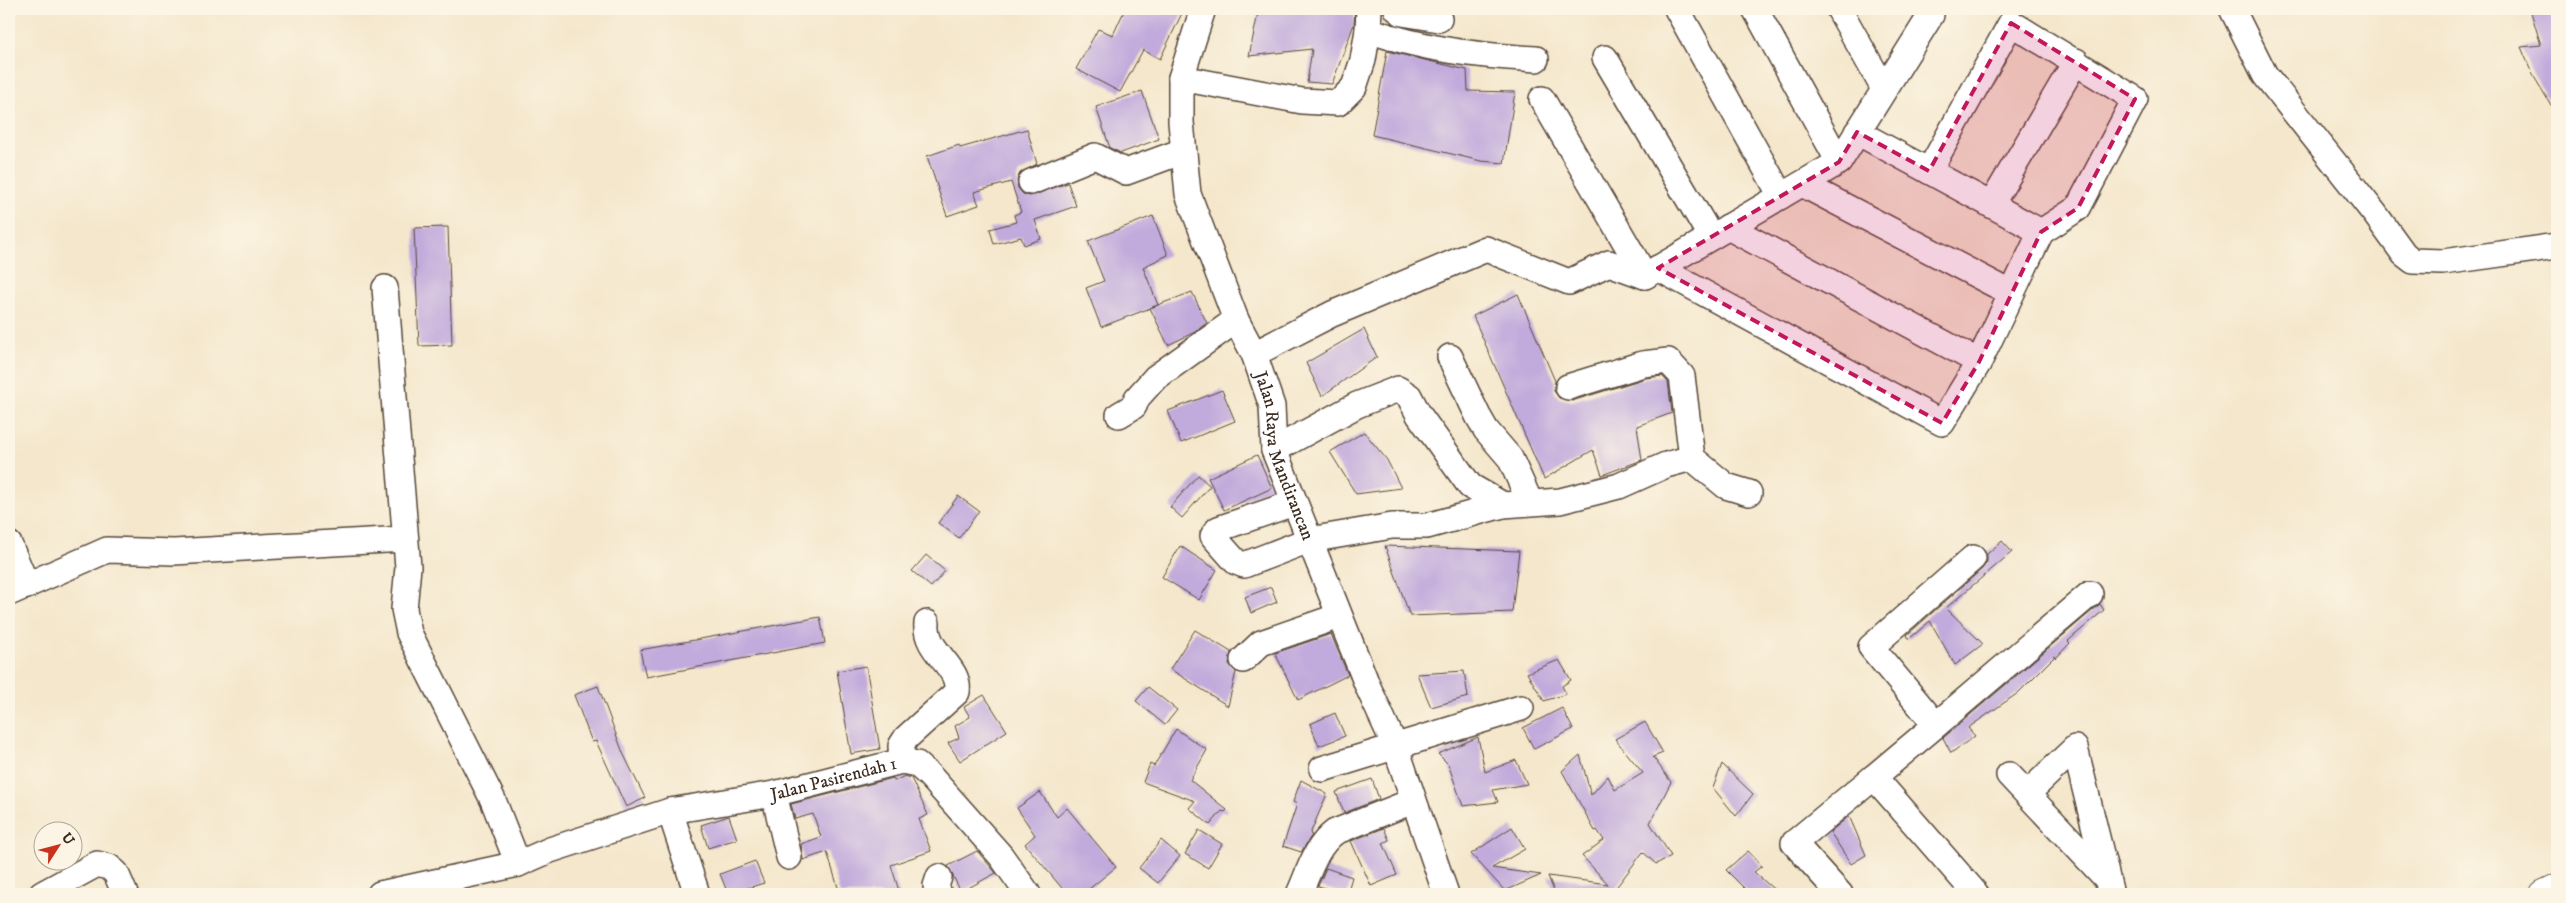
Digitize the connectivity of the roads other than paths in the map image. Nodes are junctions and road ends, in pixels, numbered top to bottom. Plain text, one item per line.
1 (1204, 9) edge
2 (1397, 9) edge
3 (1677, 9) edge
4 (1755, 9) edge
5 (1839, 9) edge
6 (2232, 9) edge
7 (1931, 15) dead end
8 (1368, 19) edge
9 (1439, 19) dead end
10 (1605, 58) dead end
11 (1536, 59) dead end
12 (2076, 61) junction
13 (1181, 78) junction
14 (1884, 89) junction
15 (1542, 99) dead end
16 (1857, 132) junction
17 (1183, 151) junction
18 (1839, 162) junction
19 (1929, 171) junction
20 (1031, 182) dead end
21 (1802, 184) junction
22 (1781, 196) junction
23 (1991, 205) junction
24 (1720, 232) junction
25 (2041, 232) junction
26 (2557, 246) edge
27 (1652, 272) junction
28 (385, 288) dead end
29 (2010, 293) junction
30 (1236, 320) junction
31 (1254, 354) junction
32 (1450, 357) dead end
33 (1979, 362) junction
34 (1568, 387) dead end
35 (1119, 415) dead end
36 (1274, 450) junction
37 (1692, 458) junction
38 (1749, 493) dead end
39 (1530, 502) junction
40 (1294, 503) junction
41 (1503, 505) junction
42 (405, 539) junction
43 (1309, 540) junction
44 (9, 544) edge
45 (1973, 558) dead end
46 (18, 590) edge
47 (2090, 594) dead end
48 (1339, 616) junction
49 (928, 623) dead end
50 (1243, 660) dead end
51 (1521, 708) dead end
52 (1936, 725) junction
53 (1396, 748) junction
54 (902, 762) junction
55 (1322, 769) dead end
56 (2009, 775) dead end
57 (1874, 777) junction
58 (774, 794) junction
59 (2027, 794) junction
60 (1413, 801) junction
61 (670, 811) junction
62 (789, 857) dead end
63 (518, 864) junction
64 (464, 886) edge
65 (2109, 886) edge
66 (2557, 888) edge
67 (42, 894) edge
68 (126, 894) edge
69 (380, 894) edge
70 (698, 894) edge
71 (1028, 894) edge
72 (1299, 894) edge
73 (1446, 894) edge
74 (1840, 894) edge
75 (1976, 894) edge
76 (2544, 894) edge

1 - 13 street, Jalan Raya Mandirancan
2 - 9 street
3 - 22 street
4 - 18 street
5 - 14 street
6 - 26 street
7 - 14 street
8 - 11 street
8 - 13 street
10 - 24 street
12 - 19 street
12 - 23 street
12 - 25 street
13 - 17 street, Jalan Raya Mandirancan
14 - 16 street
15 - 27 street
16 - 18 street
16 - 19 street
17 - 20 street
17 - 30 street, Jalan Raya Mandirancan
18 - 21 street
19 - 23 street
21 - 22 street
21 - 29 street
22 - 24 street
23 - 25 street
24 - 27 street
24 - 33 street
25 - 29 street
27 - 31 street
27 - 33 street
28 - 42 street
29 - 33 street
30 - 31 street, Jalan Raya Mandirancan
30 - 35 street
31 - 36 street, Jalan Raya Mandirancan
32 - 39 street
34 - 37 street
36 - 40 street, Jalan Raya Mandirancan
36 - 41 street
37 - 38 street
37 - 39 street
39 - 41 street
40 - 43 street, Jalan Raya Mandirancan
40 - 43 street
41 - 43 street
42 - 46 street
42 - 63 street
43 - 48 street, Jalan Raya Mandirancan
44 - 46 street
45 - 52 street
47 - 52 street
48 - 50 street
48 - 53 street, Jalan Raya Mandirancan
49 - 54 street
51 - 53 street
52 - 57 street
53 - 55 street
53 - 60 street, Jalan Raya Mandirancan
54 - 58 street, Jalan Pasirendah 1
54 - 71 street, Jalan Pasirendah 1
56 - 59 street
57 - 74 street
57 - 75 street
58 - 61 street, Jalan Pasirendah 1
58 - 62 street
59 - 65 street
59 - 65 street
60 - 72 street
60 - 73 street, Jalan Raya Mandirancan
61 - 63 street, Jalan Pasirendah 1
61 - 70 street
63 - 64 street, Jalan Pasirendah 1
64 - 69 street, Jalan Pasirendah 1
66 - 76 highway
67 - 68 street

